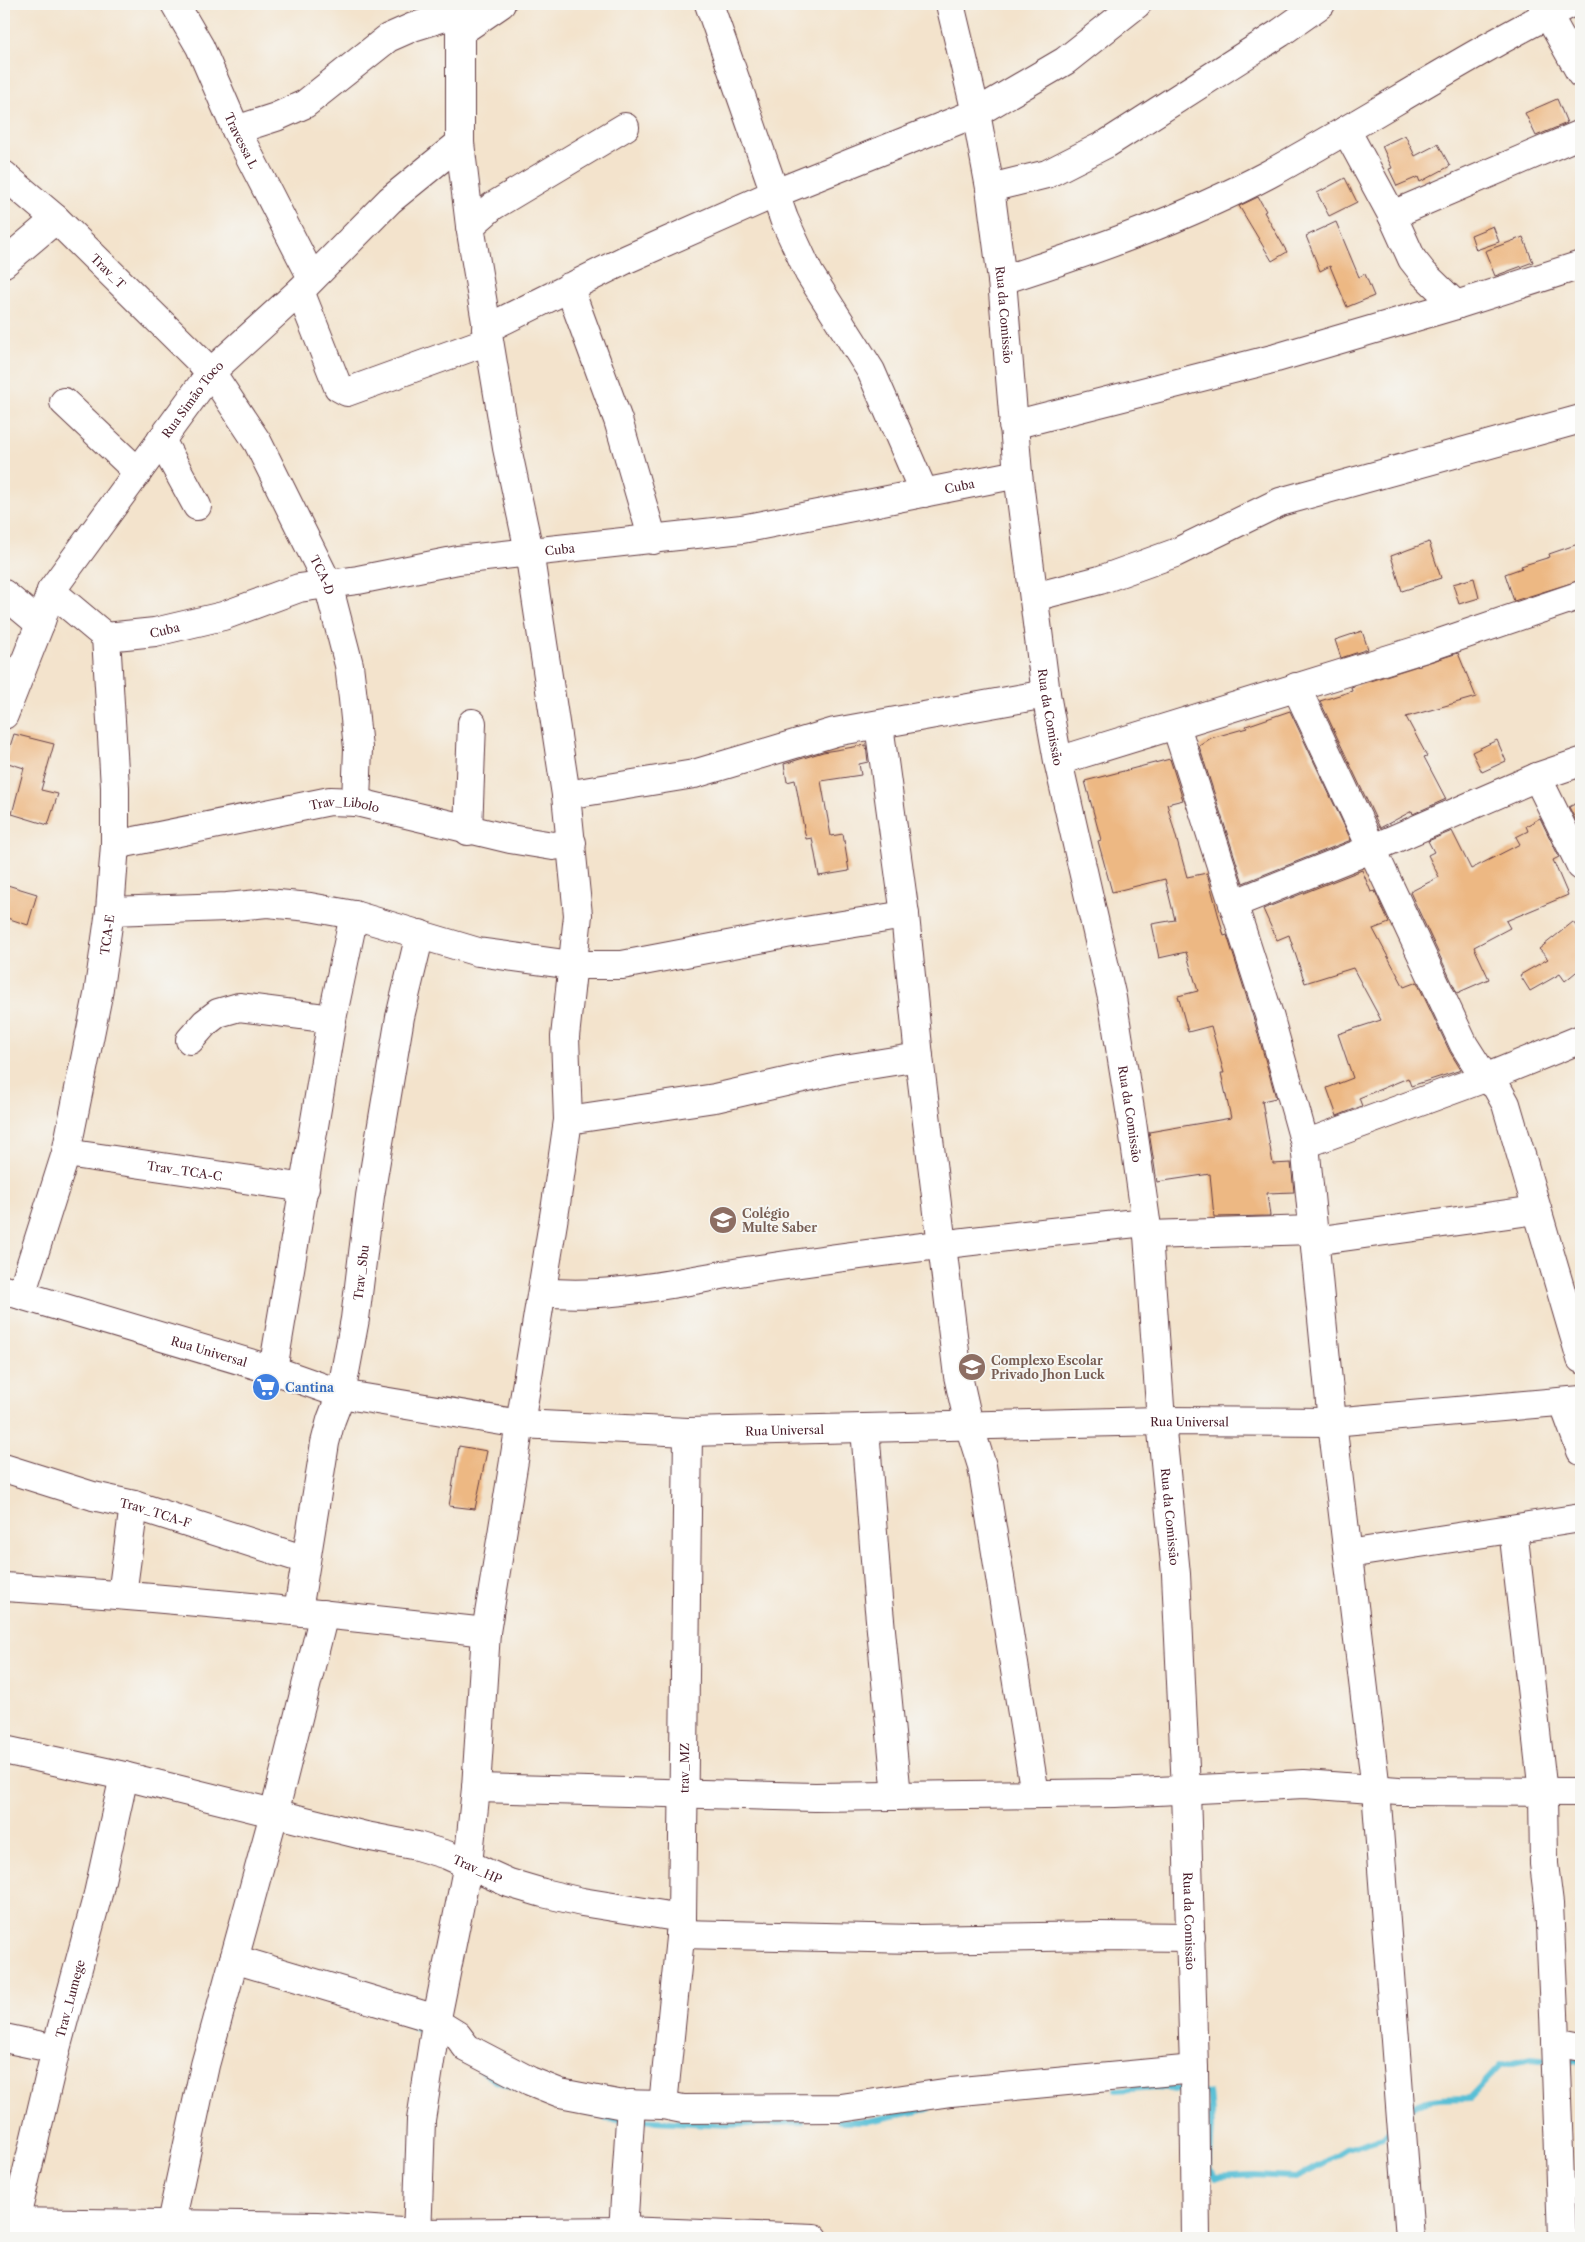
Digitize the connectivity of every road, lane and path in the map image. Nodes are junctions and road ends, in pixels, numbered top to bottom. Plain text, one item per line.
1 (175, 4) edge
2 (501, 4) edge
3 (709, 4) edge
4 (950, 4) edge
5 (1137, 4) edge
6 (1321, 4) edge
7 (1553, 7) edge
8 (458, 16) edge
9 (1581, 74) edge
10 (976, 113) junction
11 (625, 127) dead end
12 (236, 130) junction
13 (1346, 130) junction
14 (1581, 134) edge
15 (460, 143) junction
16 (4, 175) edge
17 (990, 188) junction
18 (776, 193) junction
19 (1392, 215) junction
20 (56, 219) junction
21 (470, 226) junction
22 (4, 263) edge
23 (1581, 265) edge
24 (1002, 280) junction
25 (306, 285) junction
26 (569, 287) junction
27 (1456, 305) junction
28 (487, 335) junction
29 (211, 372) junction
30 (64, 402) dead end
31 (1581, 419) edge
32 (1013, 425) junction
33 (161, 440) junction
34 (138, 472) junction
35 (1018, 474) junction
36 (924, 493) junction
37 (197, 506) dead end
38 (653, 540) junction
39 (529, 552) junction
40 (328, 584) junction
41 (51, 591) junction
42 (4, 594) edge
43 (1581, 595) edge
44 (1034, 597) junction
45 (40, 624) junction
46 (106, 637) junction
47 (1296, 687) junction
48 (1046, 694) junction
49 (4, 714) edge
50 (472, 723) dead end
51 (880, 725) junction
52 (1176, 726) junction
53 (1058, 761) junction
54 (1581, 762) edge
55 (1537, 777) junction
56 (566, 795) junction
57 (356, 802) junction
58 (468, 831) junction
59 (572, 844) junction
60 (115, 845) junction
61 (1371, 849) junction
62 (1581, 866) edge
63 (1233, 904) junction
64 (110, 911) junction
65 (354, 915) junction
66 (905, 915) junction
67 (420, 934) junction
68 (572, 965) junction
69 (332, 1019) junction
70 (1581, 1039) edge
71 (190, 1040) dead end
72 (920, 1057) junction
73 (1485, 1078) junction
74 (568, 1120) junction
75 (1305, 1144) junction
76 (66, 1153) junction
77 (305, 1188) junction
78 (1538, 1210) junction
79 (1147, 1229) junction
80 (1313, 1235) junction
81 (944, 1243) junction
82 (12, 1292) edge
83 (542, 1292) junction
84 (1581, 1358) edge
85 (273, 1370) junction
86 (341, 1394) junction
87 (1572, 1401) edge
88 (1161, 1420) junction
89 (1332, 1422) junction
90 (520, 1424) junction
91 (969, 1425) junction
92 (865, 1428) junction
93 (688, 1432) junction
94 (1581, 1451) edge
95 (4, 1468) edge
96 (134, 1504) junction
97 (1581, 1518) edge
98 (1513, 1529) junction
99 (1348, 1554) junction
100 (306, 1560) junction
101 (4, 1587) edge
102 (122, 1594) junction
103 (298, 1611) junction
104 (324, 1614) junction
105 (486, 1632) junction
106 (4, 1750) edge
107 (124, 1776) junction
108 (476, 1788) junction
109 (1186, 1790) junction
110 (1376, 1790) junction
111 (1581, 1792) edge
112 (1543, 1793) junction
113 (1035, 1794) junction
114 (683, 1795) junction
115 (897, 1796) junction
116 (274, 1814) junction
117 (468, 1864) junction
118 (681, 1926) junction
119 (1191, 1937) junction
120 (234, 1959) junction
121 (436, 2023) junction
122 (4, 2038) edge
123 (1568, 2044) edge
124 (56, 2049) junction
125 (1194, 2069) junction
126 (631, 2104) junction
127 (663, 2105) junction
128 (9, 2222) edge
129 (171, 2223) junction
130 (623, 2231) junction
131 (316, 2232) edge
132 (579, 2234) edge
133 (416, 2236) edge
134 (814, 2238) edge
135 (1196, 2238) edge
136 (1410, 2238) edge
137 (1562, 2238) edge

1 - 12 street, Travessa L
2 - 8 street
3 - 18 street
4 - 10 street, Rua da Comissão
5 - 10 street, Travessa L
6 - 17 street
7 - 9 street
7 - 13 street
8 - 12 street
8 - 15 street
10 - 17 street, Rua da Comissão
10 - 18 street, Travessa L
11 - 21 street
12 - 25 street, Travessa L
13 - 19 street
13 - 24 street
14 - 19 street
15 - 21 street
15 - 25 street, Rua Simão Toco
16 - 20 street, Trav_T
17 - 24 street, Rua da Comissão
18 - 26 street, Travessa L
18 - 36 street
19 - 27 street
20 - 22 street
20 - 29 street, Trav_T
21 - 28 street
23 - 27 street
24 - 32 street, Rua da Comissão
25 - 28 street, Travessa L
25 - 29 street, Rua Simão Toco
26 - 28 street, Travessa L
26 - 38 street
27 - 32 street
28 - 39 street
29 - 33 street, Rua Simão Toco
29 - 40 street, TCA-D
30 - 34 street
31 - 44 street
32 - 35 street, Rua da Comissão
33 - 34 street, Rua Simão Toco
33 - 37 street
34 - 41 street, Rua Simão Toco
35 - 36 street, Cuba
35 - 44 street, Rua da Comissão
36 - 38 street, Cuba
38 - 39 street, Cuba
39 - 40 street, Cuba
39 - 56 street
40 - 46 street, Cuba
40 - 57 street, TCA-D
41 - 45 street, Rua Simão Toco
41 - 46 street
42 - 45 street
43 - 47 street
44 - 48 street, Rua da Comissão
45 - 49 street, Rua Simão Toco
46 - 60 street, TCA-E
47 - 52 street
47 - 61 street
48 - 51 street
48 - 53 street, Rua da Comissão
50 - 58 street
51 - 56 street
51 - 66 street
52 - 53 street
52 - 63 street
53 - 79 street, Rua da Comissão
54 - 55 street
55 - 61 street
55 - 62 street
56 - 59 street
57 - 58 street, Trav_Libolo
57 - 60 street, Trav_Libolo
58 - 59 street, Trav_Libolo
59 - 68 street
60 - 64 street, TCA-E
61 - 63 street
61 - 73 street
63 - 75 street
64 - 65 street
64 - 76 street, TCA-E
65 - 67 street
65 - 69 street
66 - 68 street
66 - 72 street
67 - 68 street
67 - 86 street, Trav_Sbu
68 - 74 street
69 - 71 street
69 - 77 street
70 - 73 street
72 - 74 street
72 - 81 street
73 - 75 street
73 - 78 street
74 - 83 street
75 - 80 street
76 - 77 street, Trav_TCA-C
76 - 82 street, TCA-E
77 - 85 street
78 - 80 street
78 - 84 street
79 - 80 street
79 - 81 street
79 - 88 street, Rua da Comissão
80 - 89 street
81 - 83 street
81 - 91 street
82 - 85 street, Rua Universal
83 - 90 street
85 - 86 street, Rua Universal
86 - 90 street, Rua Universal
86 - 100 street, Trav_Sbu
87 - 89 street, Rua Universal
87 - 94 street
88 - 89 street, Rua Universal
88 - 91 street, Rua Universal
88 - 109 street, Rua da Comissão
89 - 99 street
90 - 93 street, Rua Universal
90 - 105 street
91 - 92 street, Rua Universal
91 - 113 street
92 - 93 street, Rua Universal
92 - 115 street
93 - 114 street, trav_MZ
95 - 96 street, Trav_TCA-F
96 - 100 street, Trav_TCA-F
96 - 102 street
97 - 98 street
98 - 99 street
98 - 112 street
99 - 110 street
100 - 103 street, Trav_Sbu
101 - 102 street
102 - 103 street
103 - 104 street
104 - 105 street
104 - 116 street
105 - 108 street
106 - 107 street, Trav_HP
107 - 116 street, Trav_HP
107 - 124 street, Trav_Lumege
108 - 114 street
108 - 117 street
109 - 110 street
109 - 113 street
109 - 119 street, Rua da Comissão
110 - 112 street
110 - 136 street
111 - 112 street
112 - 123 street
113 - 115 street
114 - 115 street
114 - 118 street, trav_MZ
116 - 117 street, Trav_HP
116 - 120 street
117 - 118 street, Trav_HP
117 - 121 street
118 - 119 street, Trav_HP
118 - 127 street, trav_MZ
119 - 125 street, Rua da Comissão
120 - 121 street
120 - 129 street
121 - 126 street
121 - 133 street
122 - 124 street
123 - 137 street
124 - 128 street, Trav_Lumege
125 - 127 street
125 - 135 street, Rua da Comissão
126 - 127 street
126 - 130 street
128 - 129 street
129 - 131 street
130 - 132 street
130 - 134 street
131 - 133 street
132 - 133 street

